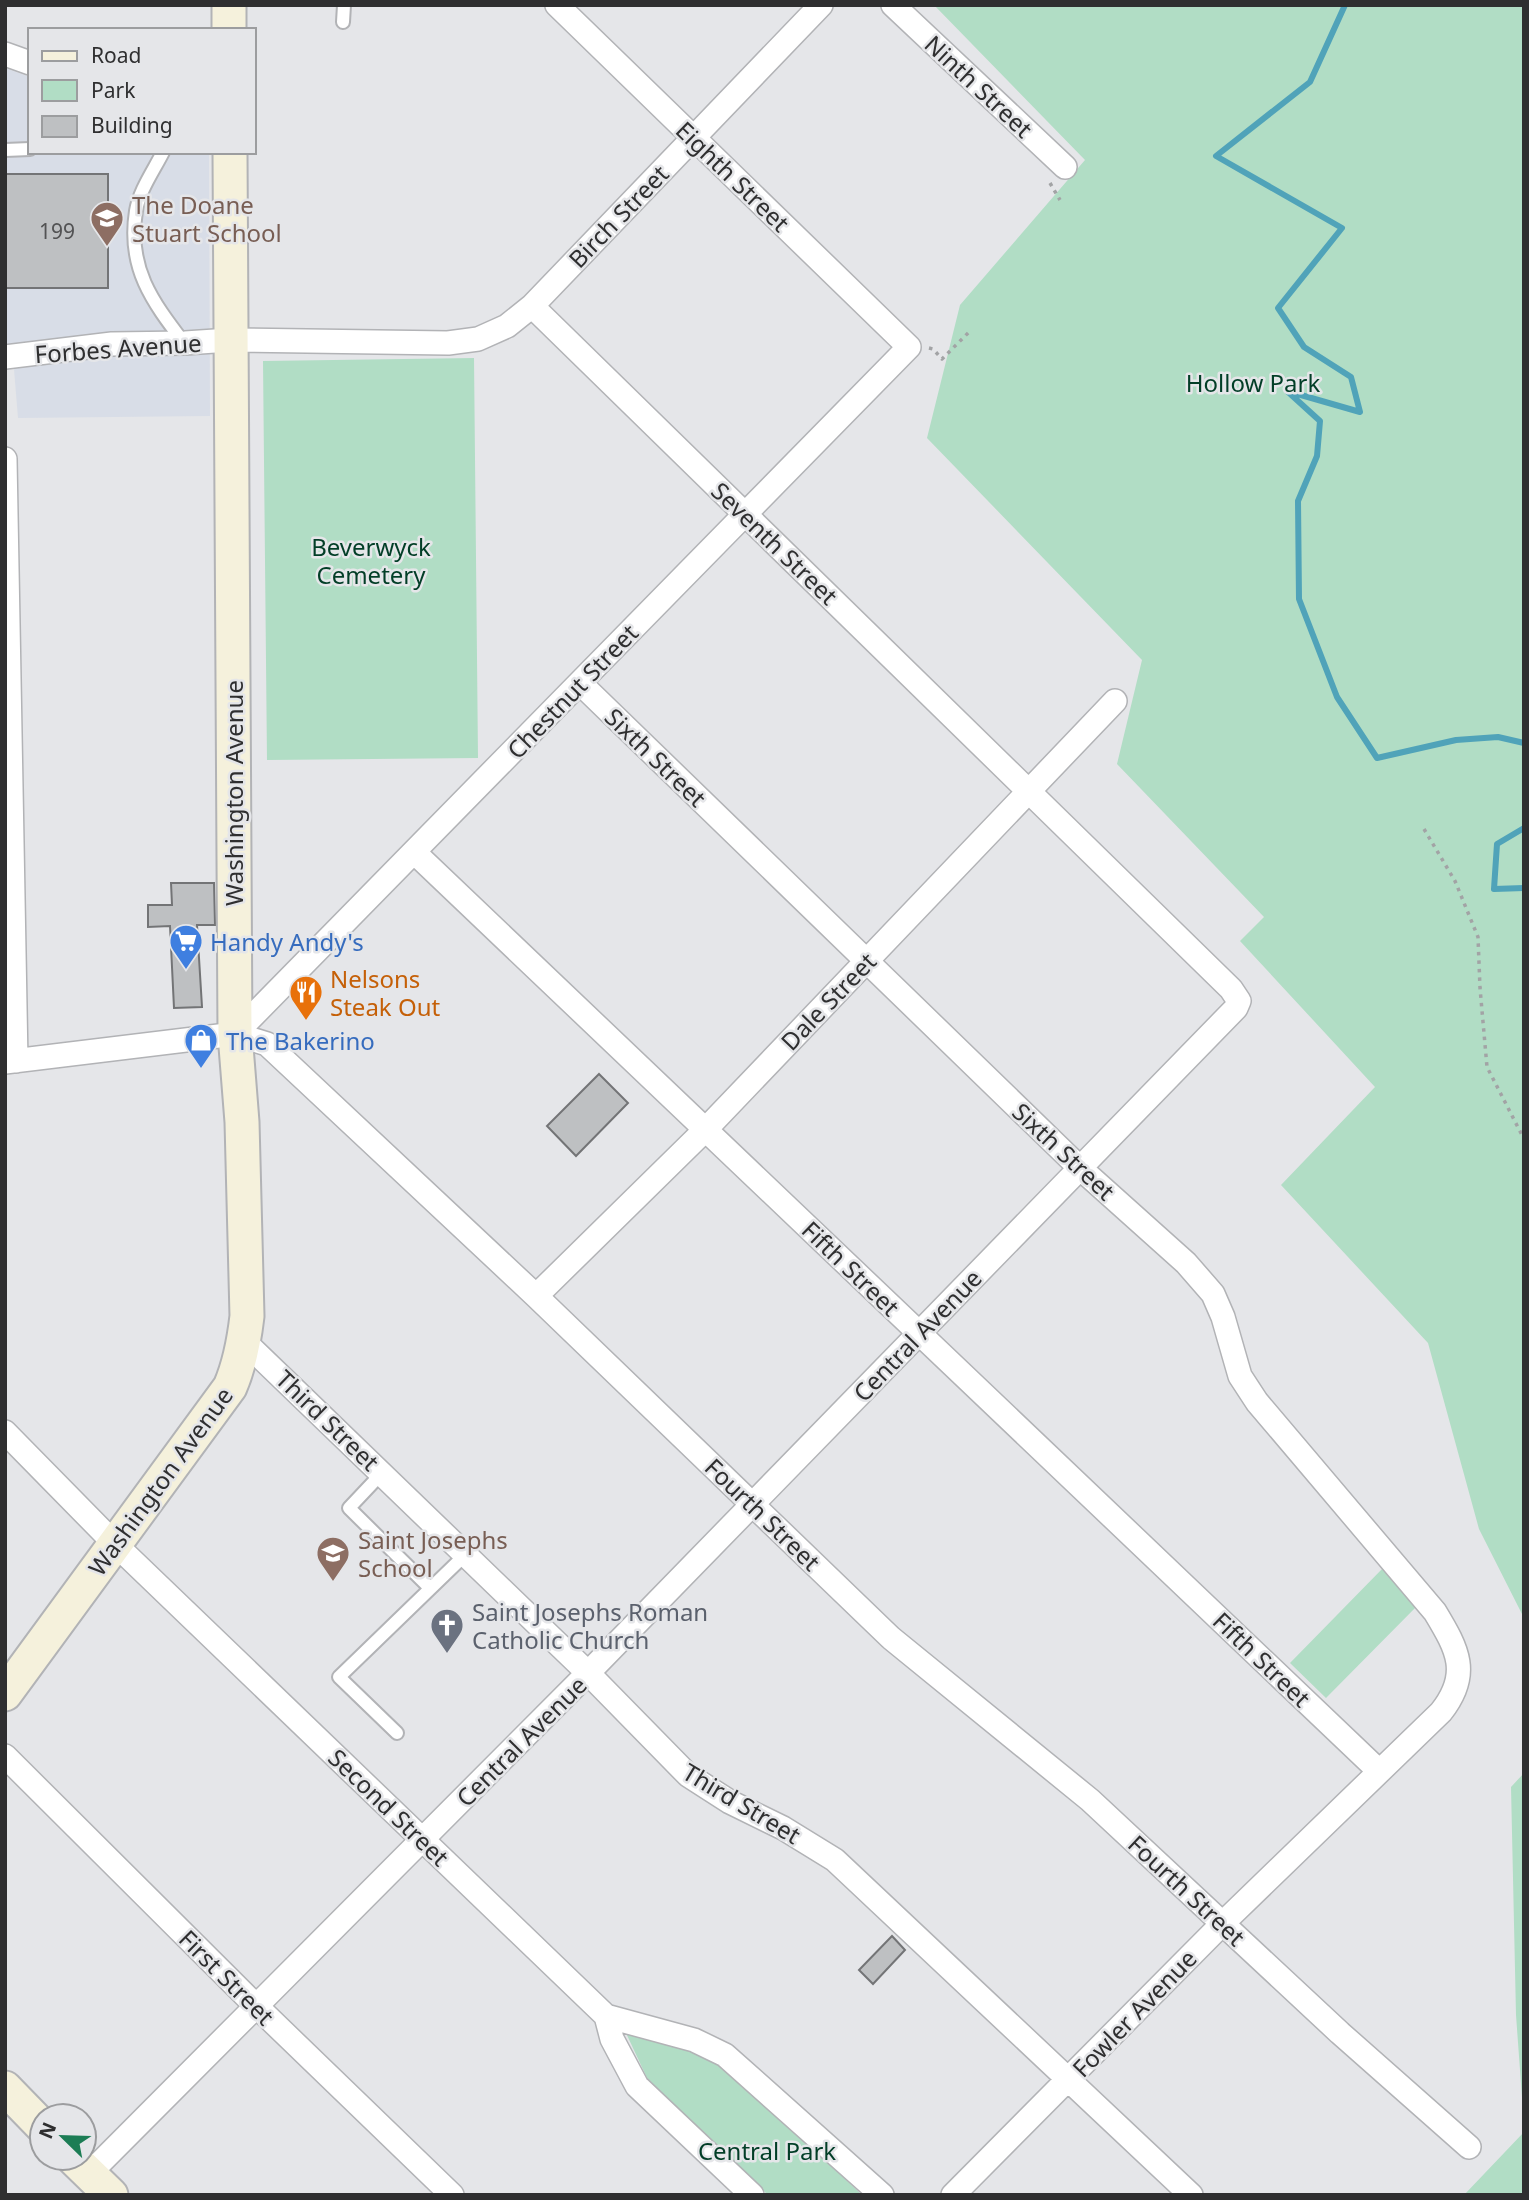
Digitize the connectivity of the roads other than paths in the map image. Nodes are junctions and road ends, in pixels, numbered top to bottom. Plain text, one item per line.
1 (229, 5) edge
2 (344, 5) edge
3 (557, 5) edge
4 (821, 5) edge
5 (893, 5) edge
6 (343, 22) dead end
7 (229, 28) edge
8 (5, 54) edge
9 (28, 62) edge
10 (694, 139) junction
11 (28, 149) edge
12 (5, 150) edge
13 (162, 154) edge
14 (230, 154) edge
15 (1065, 167) dead end
16 (532, 306) junction
17 (230, 340) junction
18 (185, 343) junction
19 (909, 347) joint
20 (5, 357) edge
21 (5, 459) edge
22 (745, 514) junction
23 (580, 683) junction
24 (1115, 701) dead end
25 (1029, 792) junction
26 (414, 852) junction
27 (866, 961) junction
28 (1239, 1001) joint
29 (235, 1034) junction
30 (11, 1062) edge
31 (705, 1129) junction
32 (1080, 1168) junction
33 (536, 1296) junction
34 (920, 1333) junction
35 (244, 1341) junction
36 (5, 1432) edge
37 (382, 1473) junction
38 (753, 1504) junction
39 (116, 1544) junction
40 (465, 1555) junction
41 (430, 1588) junction
42 (588, 1673) junction
43 (1459, 1680) joint
44 (5, 1694) edge
45 (397, 1732) dead end
46 (5, 1756) edge
47 (1379, 1771) junction
48 (423, 1839) junction
49 (1223, 1923) junction
50 (256, 2006) junction
51 (606, 2016) junction
52 (1069, 2080) junction
53 (5, 2088) edge
54 (28, 2112) edge
55 (1469, 2147) dead end
56 (91, 2175) edge
57 (452, 2195) edge
58 (752, 2195) edge
59 (882, 2195) edge
60 (953, 2195) edge
61 (1191, 2195) edge

1 - 7 street
2 - 6 lane
3 - 10 street, Eighth Street
4 - 10 street, Birch Street
5 - 15 street, Ninth Street
8 - 9 street
10 - 16 street, Birch Street
10 - 19 street, Eighth Street
11 - 12 lane
13 - 18 lane
14 - 17 street, Washington Avenue
16 - 17 street
16 - 22 street, Seventh Street
17 - 18 street, Forbes Avenue
17 - 29 street, Washington Avenue
18 - 20 street, Forbes Avenue
19 - 22 street, Chestnut Street
21 - 30 street
22 - 23 street, Chestnut Street
22 - 25 street, Seventh Street
23 - 26 street, Chestnut Street
23 - 27 street, Sixth Street
24 - 25 street, Dale Street
25 - 27 street, Dale Street
25 - 28 street, Seventh Street
26 - 29 street, Chestnut Street
26 - 31 street, Fifth Street
27 - 31 street, Dale Street
27 - 32 street, Sixth Street
28 - 32 street, Central Avenue
29 - 30 street, Fourth Street
29 - 33 street, Fourth Street
29 - 35 street, Washington Avenue
31 - 33 street, Dale Street
31 - 34 street, Fifth Street
32 - 34 street, Central Avenue
32 - 43 street, Sixth Street
33 - 38 street, Fourth Street
34 - 38 street, Central Avenue
34 - 47 street, Fifth Street
35 - 37 street, Third Street
35 - 39 street, Washington Avenue
36 - 39 street, Second Street
37 - 40 street, Third Street
37 - 41 lane
38 - 42 street, Central Avenue
38 - 49 street, Fourth Street
39 - 44 street, Washington Avenue
39 - 48 street, Second Street
40 - 41 lane
40 - 42 street, Third Street
41 - 45 lane
42 - 48 street, Central Avenue
42 - 52 street, Third Street
43 - 47 street, Fowler Avenue
46 - 50 street, First Street
47 - 49 street, Fowler Avenue
48 - 50 street, Central Avenue
48 - 51 street, Second Street
49 - 52 street, Fowler Avenue
49 - 55 street, Fourth Street
50 - 56 street, Central Avenue
50 - 57 street, First Street
51 - 58 street, Second Street
51 - 59 street
52 - 60 street, Fowler Avenue
52 - 61 street, Third Street
53 - 54 street

